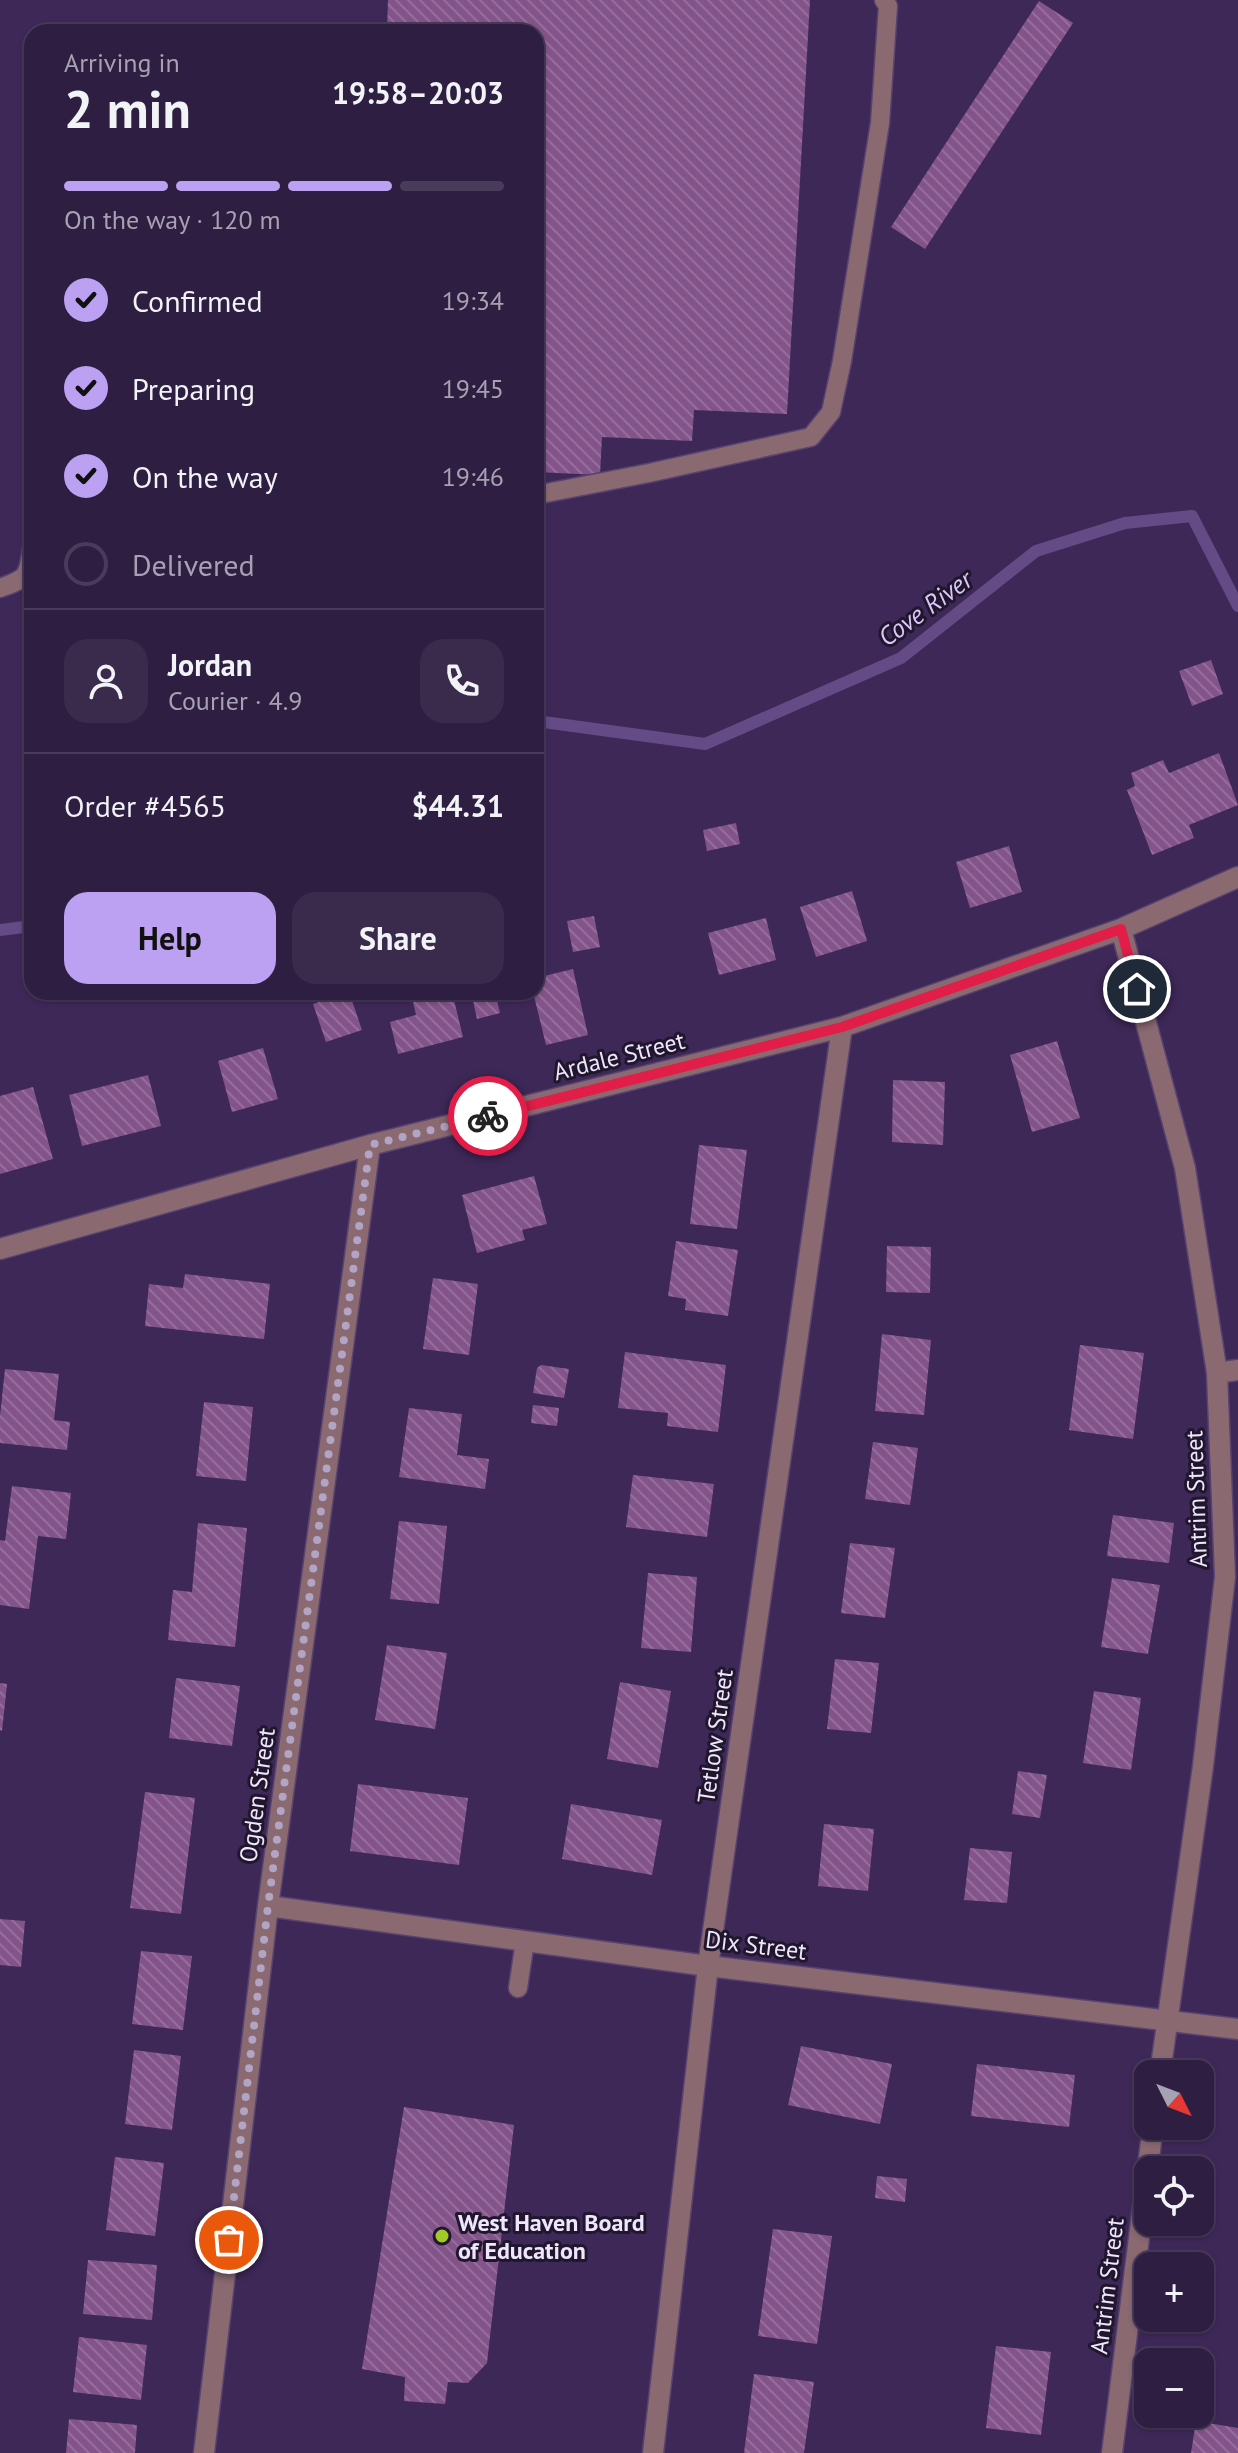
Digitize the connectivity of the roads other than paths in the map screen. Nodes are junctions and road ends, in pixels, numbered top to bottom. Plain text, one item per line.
1 (884, 0) edge
2 (544, 493) edge
3 (24, 580) edge
4 (0, 588) edge
5 (1238, 877) edge
6 (1121, 929) junction
7 (842, 1027) junction
8 (370, 1145) junction
9 (0, 1249) edge
10 (1228, 1371) edge
11 (268, 1906) junction
12 (525, 1941) junction
13 (708, 1966) junction
14 (518, 1988) dead end
15 (1167, 2020) junction
16 (1238, 2029) edge
17 (1162, 2060) edge
18 (1151, 2140) edge
19 (204, 2453) edge
20 (653, 2453) edge
21 (1112, 2453) edge

1 - 2 lane
3 - 4 lane
5 - 6 street, Ardale Street
6 - 7 street, Ardale Street
6 - 10 street, Antrim Street
7 - 8 street, Ardale Street
7 - 13 street, Tetlow Street
8 - 9 street, Ardale Street
8 - 11 street, Ogden Street
10 - 15 street, Antrim Street
11 - 12 street, Dix Street
11 - 19 street, Ogden Street
12 - 13 street, Dix Street
12 - 14 lane
13 - 15 street, Dix Street
13 - 20 street, Tetlow Street
15 - 16 street, Dix Street
15 - 17 street, Antrim Street
18 - 21 street, Antrim Street

